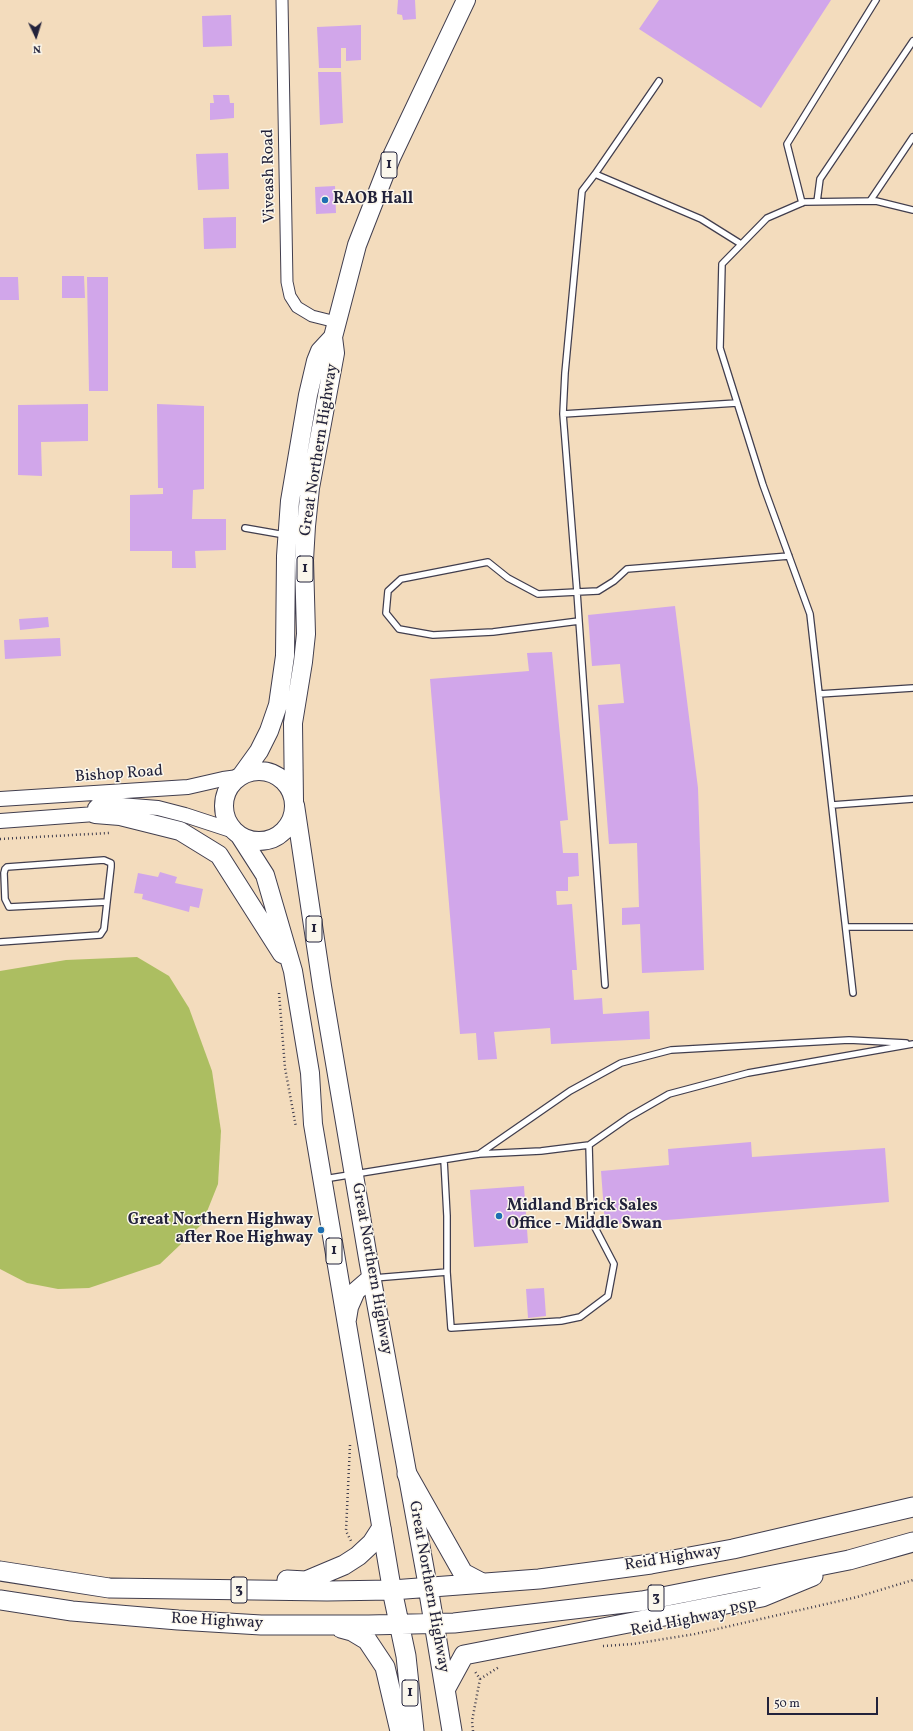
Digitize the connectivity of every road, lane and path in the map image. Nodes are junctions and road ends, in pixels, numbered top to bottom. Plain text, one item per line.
1 (282, 0) edge
2 (466, 0) edge
3 (876, 0) edge
4 (913, 41) edge
5 (659, 81) dead end
6 (913, 137) edge
7 (595, 174) junction
8 (870, 201) junction
9 (802, 202) junction
10 (816, 202) junction
11 (913, 210) edge
12 (741, 244) junction
13 (335, 330) junction
14 (737, 403) junction
15 (563, 414) junction
16 (245, 528) dead end
17 (296, 536) junction
18 (788, 556) junction
19 (577, 592) junction
20 (579, 621) junction
21 (913, 688) edge
22 (819, 694) junction
23 (239, 776) junction
24 (0, 799) edge
25 (913, 799) edge
26 (295, 803) junction
27 (832, 805) junction
28 (95, 814) junction
29 (0, 821) edge
30 (112, 833) dead end
31 (237, 834) junction
32 (0, 839) edge
33 (107, 902) junction
34 (846, 927) junction
35 (913, 927) edge
36 (0, 942) edge
37 (293, 971) junction
38 (605, 985) dead end
39 (853, 993) dead end
40 (913, 1044) edge
41 (589, 1145) junction
42 (479, 1154) junction
43 (444, 1160) junction
44 (354, 1174) junction
45 (322, 1179) junction
46 (447, 1272) junction
47 (371, 1278) junction
48 (346, 1323) junction
49 (407, 1474) junction
50 (913, 1507) edge
51 (381, 1529) junction
52 (913, 1542) edge
53 (849, 1560) junction
54 (0, 1571) edge
55 (913, 1580) edge
56 (482, 1583) junction
57 (428, 1587) junction
58 (108, 1588) junction
59 (392, 1590) junction
60 (0, 1600) edge
61 (434, 1623) junction
62 (326, 1625) junction
63 (400, 1625) junction
64 (601, 1647) dead end
65 (502, 1665) dead end
66 (446, 1688) junction
67 (400, 1731) edge
68 (414, 1731) edge
69 (452, 1731) edge
70 (473, 1731) edge

1 - 13 street, Viveash Road
2 - 13 main road, Great Northern Highway / 1
3 - 9 lane
4 - 10 lane
5 - 7 lane
6 - 8 lane
7 - 12 lane
7 - 15 lane
8 - 10 lane
8 - 11 lane
9 - 10 lane
9 - 12 lane
12 - 14 lane
13 - 17 main road, Great Northern Highway / 1
14 - 15 lane
14 - 18 lane
15 - 19 lane
16 - 17 lane
17 - 23 main road, Great Northern Highway / 1
17 - 26 main road, Great Northern Highway / 1
18 - 19 lane
18 - 22 lane
19 - 20 lane
19 - 20 lane
20 - 38 lane
21 - 22 lane
22 - 27 lane
23 - 24 street, Bishop Road
23 - 26 main road, 1
23 - 31 main road, 1
25 - 27 lane
26 - 31 main road, 1
26 - 44 main road, Great Northern Highway / 1
27 - 34 lane
28 - 29 street
28 - 31 street, Bishop Road
28 - 37 main road
30 - 32 path
31 - 37 main road, Great Northern Highway / 1
33 - 33 lane
33 - 36 lane
34 - 35 lane
34 - 39 lane
37 - 45 main road, Great Northern Highway / 1
40 - 41 lane
40 - 42 lane
41 - 42 lane
41 - 46 lane
42 - 43 lane
43 - 44 lane
43 - 46 lane
44 - 45 lane
44 - 47 main road, Great Northern Highway / 1
45 - 48 main road, Great Northern Highway / 1
46 - 47 lane
47 - 48 main road
47 - 49 main road, Great Northern Highway / 1
48 - 51 main road, Great Northern Highway / 1
49 - 56 highway
49 - 57 main road, Great Northern Highway / 1
50 - 56 highway, Reid Highway / 3
51 - 58 highway
51 - 59 main road, Great Northern Highway / 1
52 - 53 highway, Reid Highway / 3
53 - 61 highway, Reid Highway / 3
53 - 66 highway
54 - 58 highway, Roe Highway / 3
55 - 64 path, Reid Highway PSP
56 - 57 highway, Reid Highway / 3
57 - 59 highway, Roe Highway / 3
57 - 61 highway, Great Northern Highway / 1
58 - 59 highway, Roe Highway / 3
59 - 63 highway, Great Northern Highway / 1
60 - 62 highway, Roe Highway / 3
61 - 63 highway, Roe Highway / 3
61 - 66 highway, Great Northern Highway / 1
62 - 63 highway, Roe Highway / 3
62 - 67 highway
63 - 68 highway, Great Northern Highway / 1
65 - 70 path
66 - 69 highway, Great Northern Highway / 1

